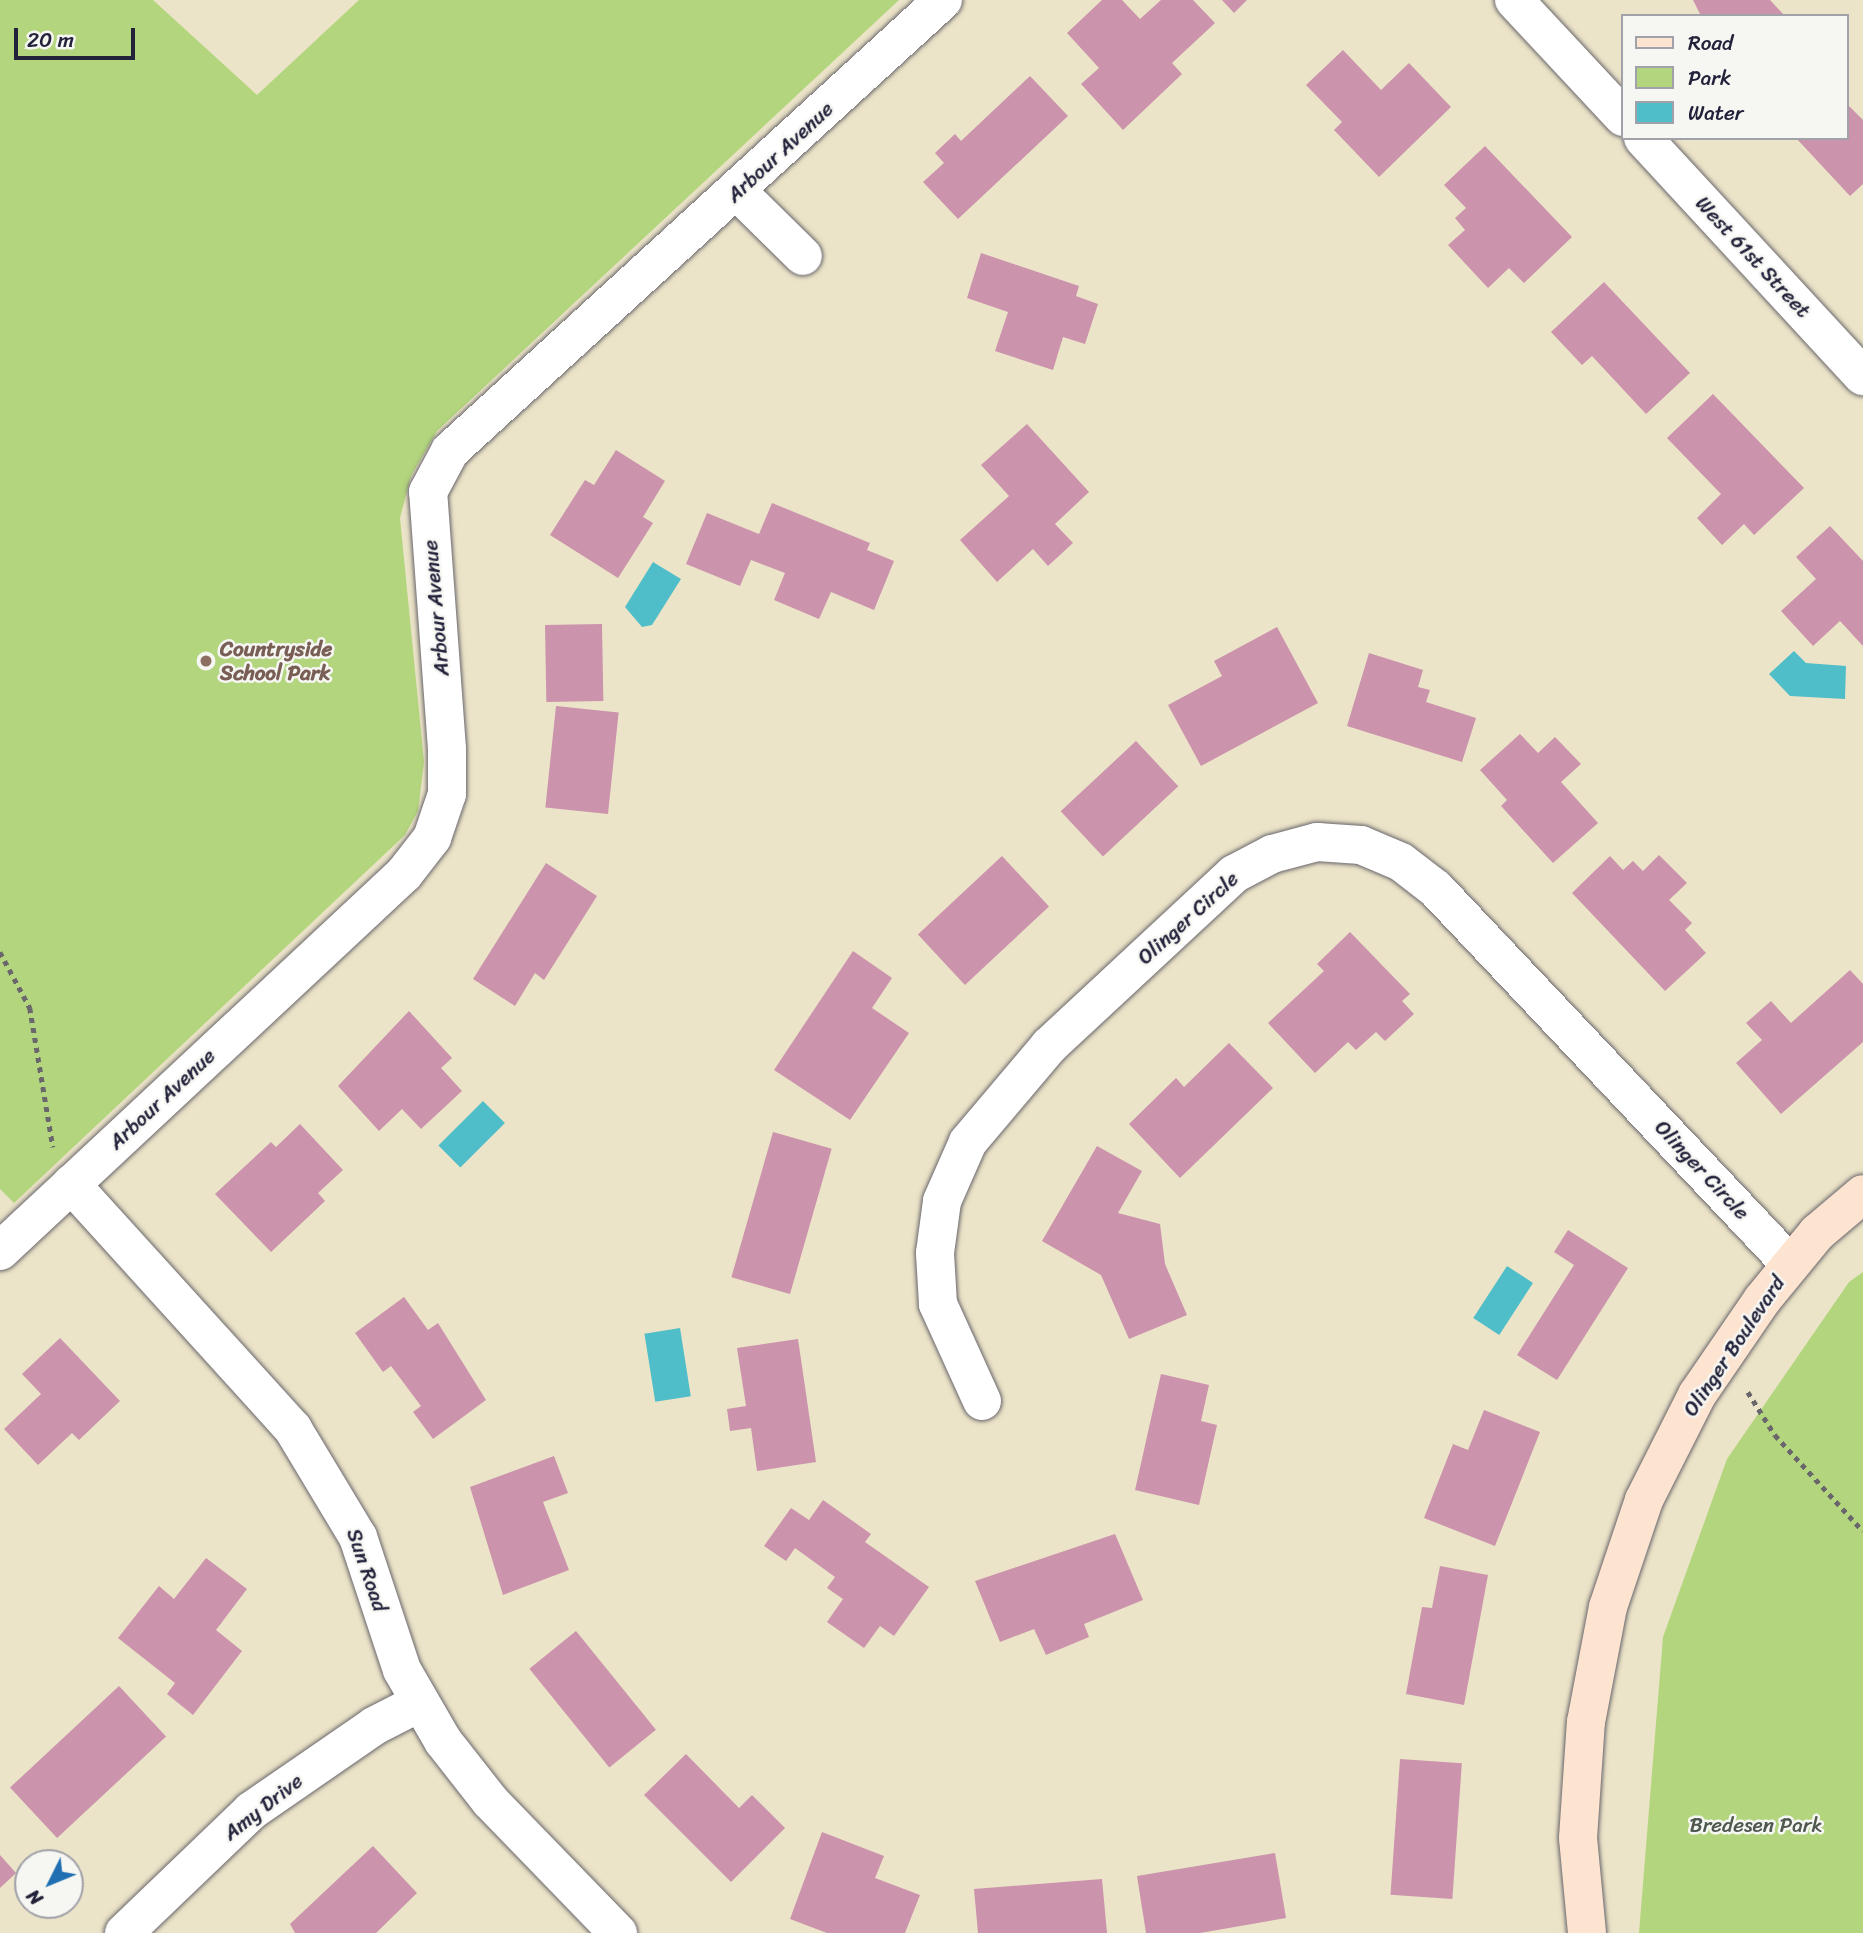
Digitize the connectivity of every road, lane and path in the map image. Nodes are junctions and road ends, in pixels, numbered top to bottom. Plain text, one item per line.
1 (943, 0) edge
2 (1514, 0) edge
3 (1622, 116) edge
4 (1645, 140) edge
5 (738, 192) junction
6 (803, 256) dead end
7 (1863, 376) edge
8 (0, 952) edge
9 (62, 1168) junction
10 (1863, 1194) edge
11 (0, 1251) edge
12 (1790, 1264) junction
13 (1727, 1352) junction
14 (982, 1401) dead end
15 (1863, 1531) edge
16 (419, 1703) junction
17 (124, 1933) edge
18 (618, 1933) edge
19 (1587, 1933) edge

1 - 5 street, Arbour Avenue
2 - 3 street
4 - 7 street, West 61st Street
5 - 6 street
5 - 9 street, Arbour Avenue
8 - 9 path
9 - 11 street, Arbour Avenue
9 - 16 street, Sun Road
10 - 12 street, Olinger Boulevard
12 - 13 street, Olinger Boulevard
12 - 14 street, Olinger Circle
13 - 15 path
13 - 19 street, Olinger Boulevard
16 - 17 street, Amy Drive
16 - 18 street, Sun Road

